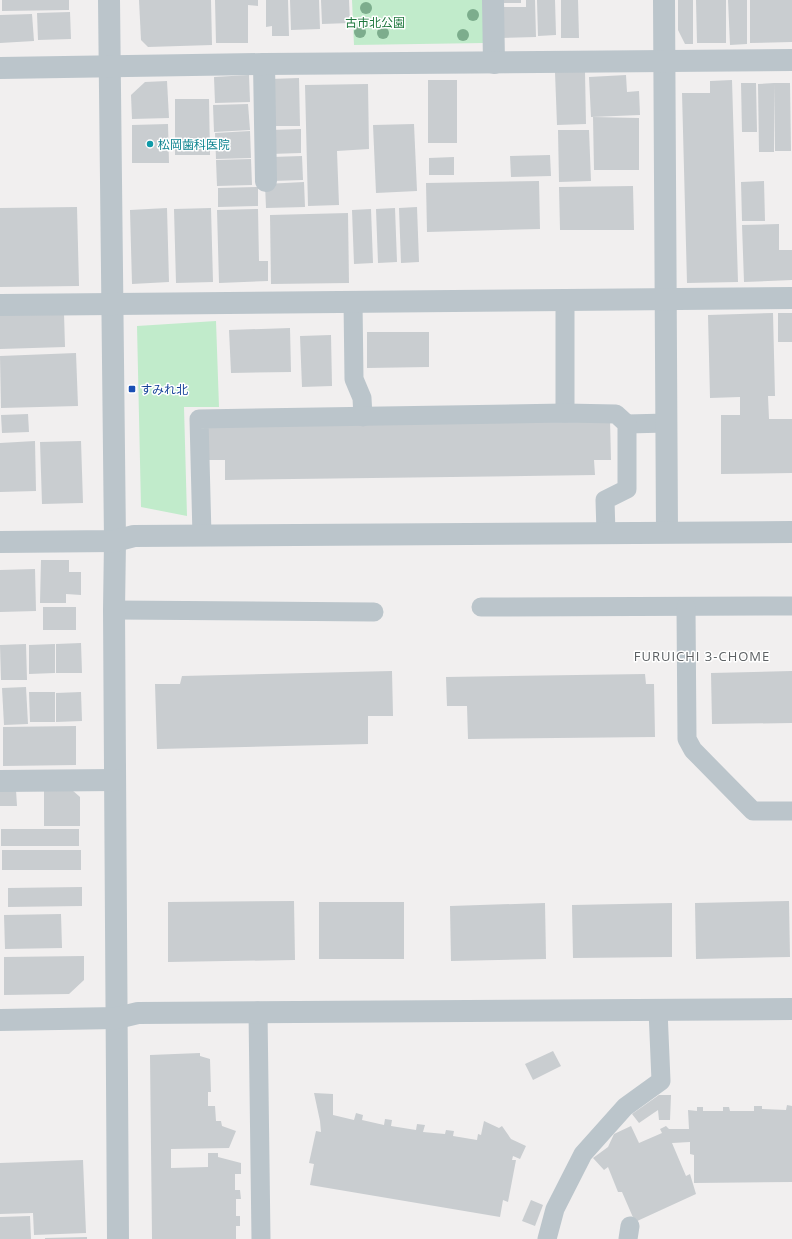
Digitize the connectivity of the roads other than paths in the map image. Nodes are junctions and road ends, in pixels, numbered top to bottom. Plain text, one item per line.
1 (109, 0) edge
2 (493, 0) edge
3 (664, 0) edge
4 (792, 60) edge
5 (665, 61) junction
6 (494, 63) junction
7 (264, 64) junction
8 (0, 68) edge
9 (109, 68) junction
10 (266, 180) dead end
11 (792, 298) edge
12 (565, 300) junction
13 (666, 300) junction
14 (353, 301) junction
15 (112, 304) junction
16 (0, 305) edge
17 (565, 413) junction
18 (362, 417) junction
19 (667, 423) junction
20 (627, 424) junction
21 (667, 532) junction
22 (792, 532) edge
23 (606, 533) junction
24 (202, 536) junction
25 (115, 541) junction
26 (0, 542) edge
27 (792, 606) edge
28 (481, 607) dead end
29 (686, 607) junction
30 (114, 610) junction
31 (374, 612) dead end
32 (115, 780) junction
33 (0, 781) edge
34 (792, 811) edge
35 (792, 1009) edge
36 (658, 1010) junction
37 (258, 1011) junction
38 (117, 1018) junction
39 (0, 1020) edge
40 (118, 1239) edge
41 (261, 1239) edge
42 (548, 1239) edge

1 - 9 street
2 - 6 street
3 - 5 street
4 - 5 street
5 - 6 street
5 - 13 street
6 - 7 street
7 - 9 street
7 - 10 street
8 - 9 street
9 - 15 street
11 - 13 street
12 - 13 street
12 - 14 street
12 - 17 lane
13 - 19 street
14 - 15 street
14 - 18 lane
15 - 16 street
15 - 25 street
17 - 18 lane
17 - 20 lane
18 - 24 lane
19 - 20 lane
19 - 21 street
20 - 23 lane
21 - 22 street
21 - 23 street
23 - 24 street
24 - 25 street
25 - 26 street
25 - 30 street
27 - 29 lane
28 - 29 lane
29 - 34 lane
30 - 31 lane
30 - 32 street
32 - 33 street
32 - 38 street
35 - 36 street
36 - 37 street
36 - 42 lane
37 - 38 street
37 - 41 lane
38 - 39 street
38 - 40 street

